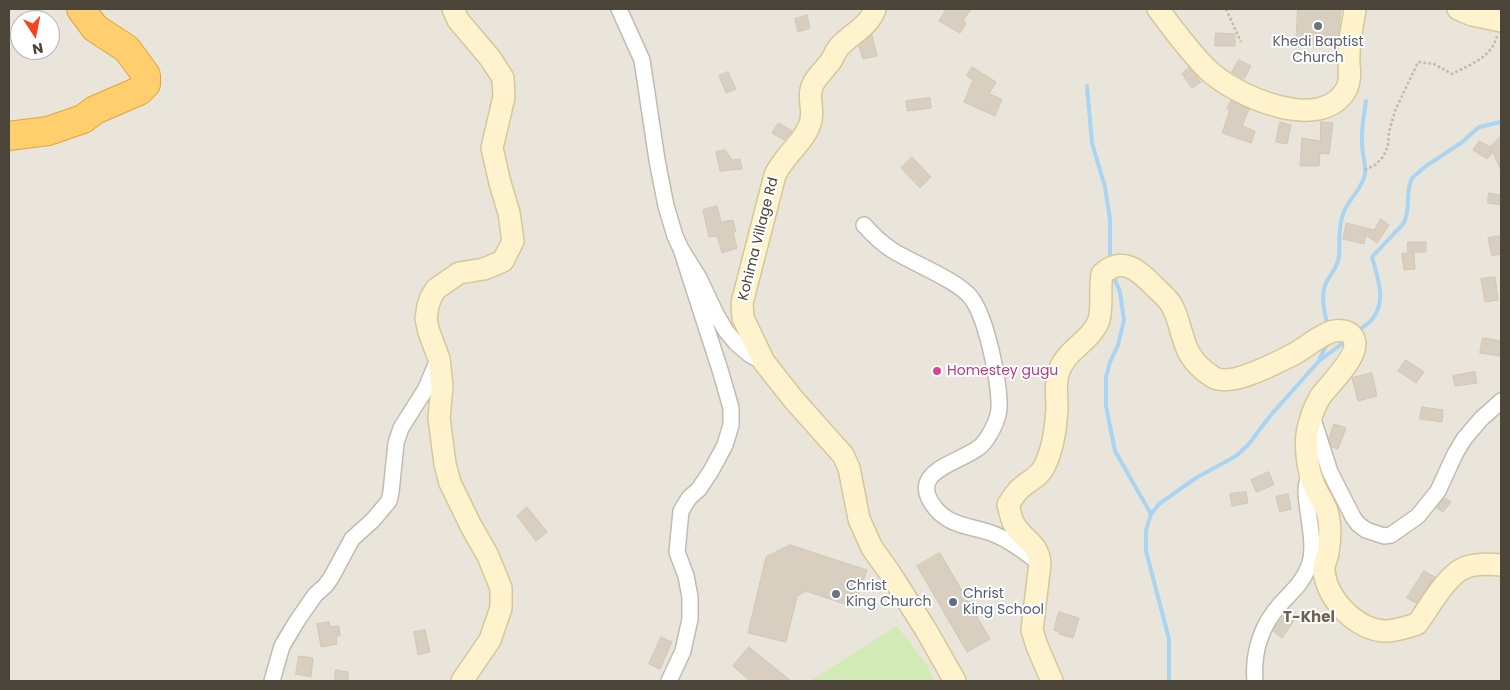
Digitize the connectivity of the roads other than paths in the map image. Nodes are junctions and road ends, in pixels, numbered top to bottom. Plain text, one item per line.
1 (81, 9) edge
2 (453, 9) edge
3 (619, 9) edge
4 (875, 9) edge
5 (1158, 9) edge
6 (1355, 9) edge
7 (1458, 9) edge
8 (1495, 20) edge
9 (9, 136) edge
10 (864, 225) dead end
11 (681, 249) junction
12 (439, 359) junction
13 (764, 362) junction
14 (1501, 401) edge
15 (1312, 416) junction
16 (1310, 468) junction
17 (1040, 563) junction
18 (1501, 564) edge
19 (272, 681) edge
20 (462, 681) edge
21 (669, 681) edge
22 (955, 681) edge
23 (1052, 681) edge
24 (1254, 681) edge

1 - 9 highway
2 - 12 main road
3 - 11 street
4 - 13 main road, Kohima Village Rd
5 - 6 main road
7 - 8 main road
10 - 17 street
11 - 13 street
11 - 21 street
12 - 19 street
12 - 20 main road
13 - 22 main road, Kohima Village Rd
14 - 15 street
15 - 16 main road
15 - 17 main road
16 - 18 main road
16 - 24 street
17 - 23 main road

